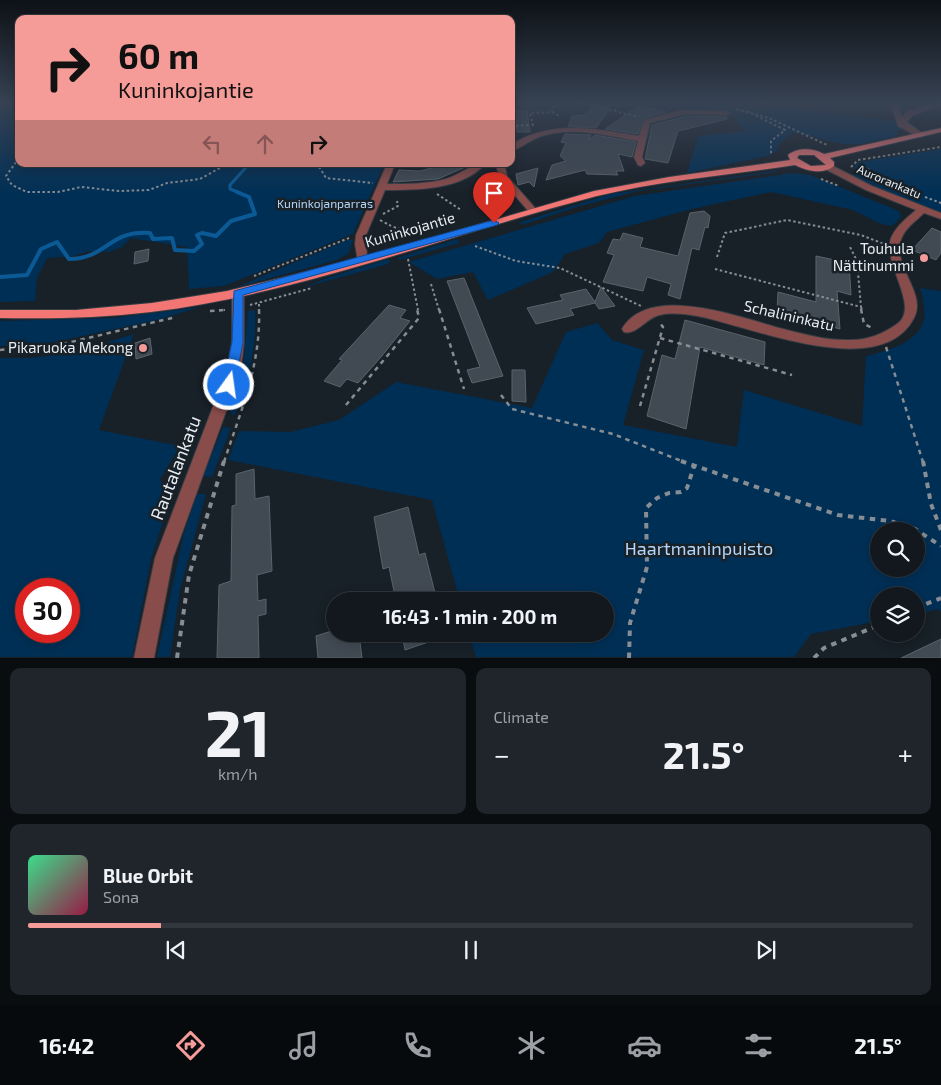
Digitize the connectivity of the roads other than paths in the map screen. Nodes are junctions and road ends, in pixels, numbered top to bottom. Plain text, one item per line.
1 (542, 133) edge
2 (574, 133) edge
3 (644, 133) edge
4 (915, 133) edge
5 (929, 133) edge
6 (919, 135) junction
7 (642, 142) junction
8 (515, 147) edge
9 (824, 157) junction
10 (796, 162) junction
11 (641, 163) dead end
12 (390, 167) edge
13 (475, 167) edge
14 (501, 167) edge
15 (828, 168) junction
16 (381, 186) junction
17 (923, 209) junction
18 (533, 212) junction
19 (941, 216) edge
20 (362, 260) junction
21 (238, 293) junction
22 (0, 314) edge
23 (628, 329) dead end
24 (144, 658) edge

1 - 8 street
2 - 7 street
3 - 7 street
4 - 6 street
5 - 6 main road
6 - 9 main road
7 - 11 street
9 - 10 main road
9 - 15 main road
10 - 15 main road
10 - 18 main road, Kuninkojantie
12 - 16 street
13 - 16 street
14 - 18 street
15 - 17 street, Aurorankatu
16 - 20 street
17 - 19 street, Aurorankatu
17 - 23 street, Schalininkatu
18 - 20 main road, Kuninkojantie
20 - 21 main road, Kuninkojantie
21 - 22 main road, Kuninkojantie
21 - 24 street, Rautalankatu

